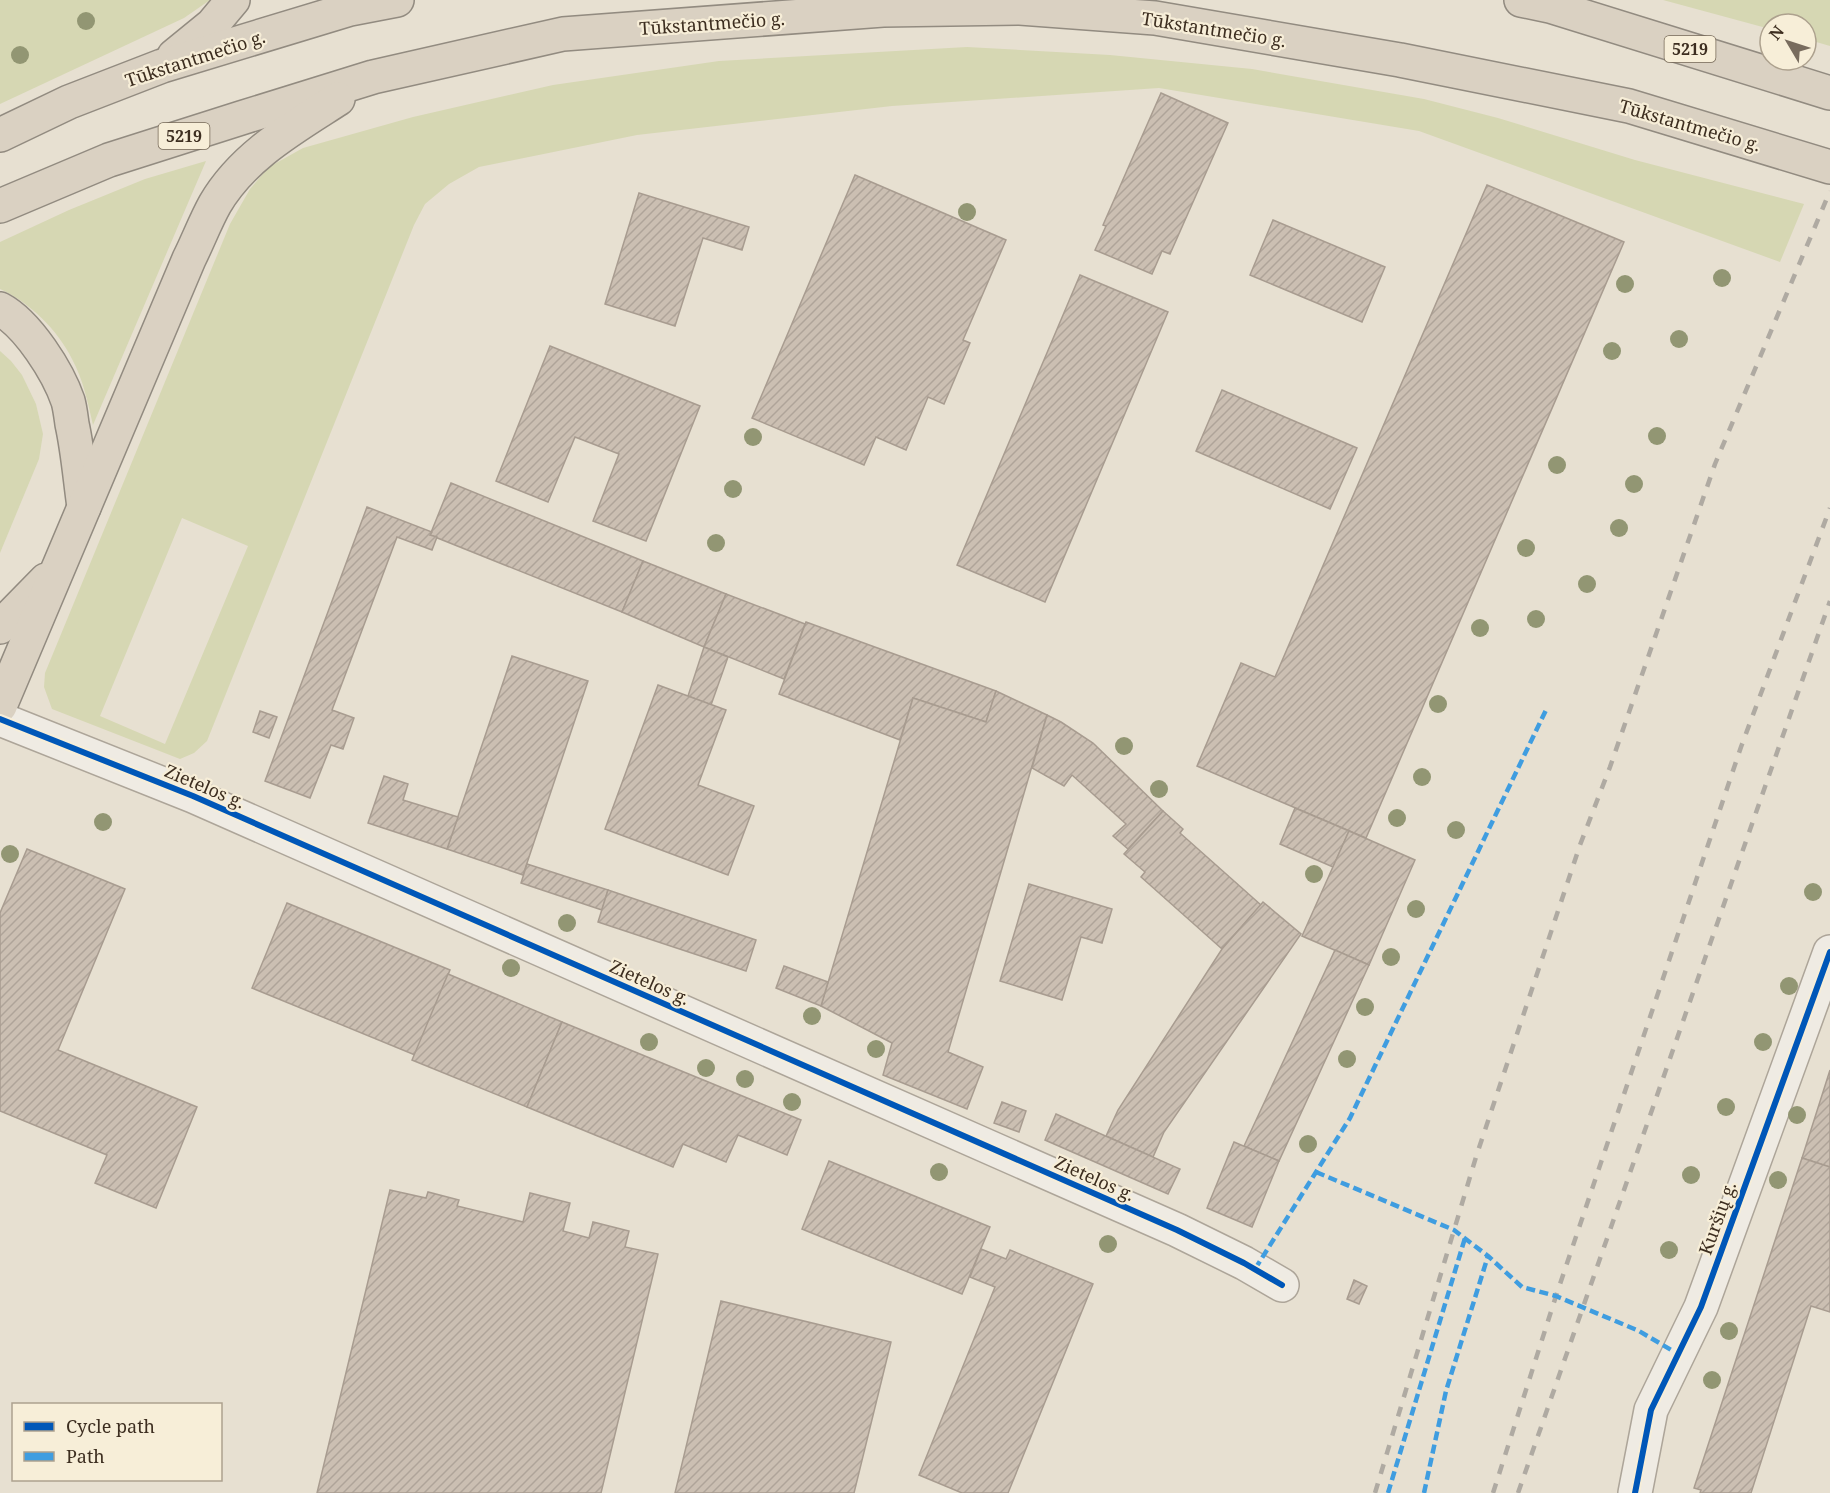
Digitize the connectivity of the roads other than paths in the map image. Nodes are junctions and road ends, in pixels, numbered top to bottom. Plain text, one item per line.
1 (233, 0) edge
2 (397, 0) edge
3 (1521, 0) edge
4 (162, 66) junction
5 (373, 78) junction
6 (1830, 93) edge
7 (0, 135) edge
8 (1830, 167) edge
9 (0, 206) edge
10 (0, 309) edge
11 (84, 507) junction
12 (58, 568) junction
13 (0, 627) edge
14 (0, 706) edge
15 (0, 720) edge
16 (1830, 952) edge
17 (1282, 1285) dead end
18 (1635, 1493) edge

1 - 4 highway
2 - 4 highway, Tūkstantmečio g.
3 - 6 highway, 5219
4 - 7 highway, Tūkstantmečio g.
5 - 8 highway, Tūkstantmečio g. / 5219
5 - 9 highway, Tūkstantmečio g. / 5219
5 - 11 highway
10 - 11 highway
11 - 12 highway
12 - 13 highway
12 - 14 highway
15 - 17 street, Zietelos g.
16 - 18 street, Kuršių g.

